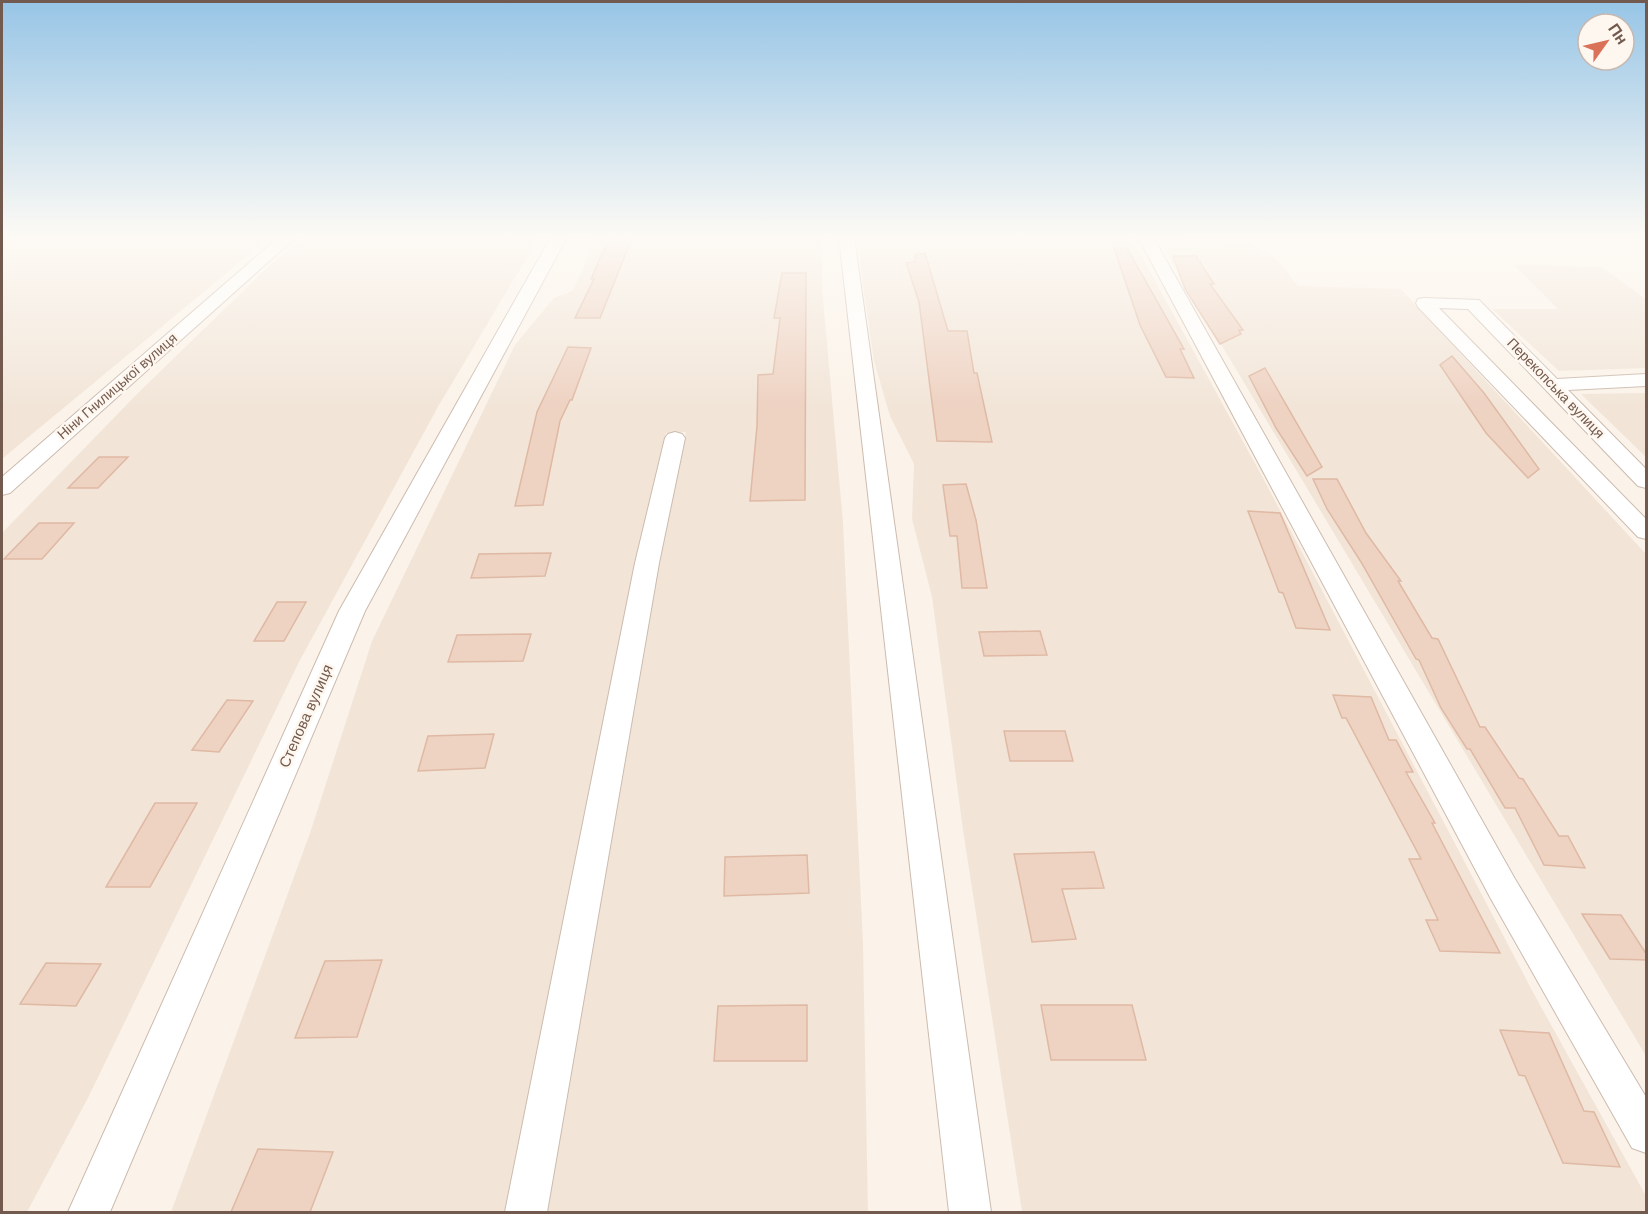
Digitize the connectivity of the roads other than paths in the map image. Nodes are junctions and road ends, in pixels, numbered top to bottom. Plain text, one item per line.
1 (223, 294) edge
2 (528, 294) edge
3 (853, 294) edge
4 (1176, 294) edge
5 (1647, 380) edge
6 (1554, 385) junction
7 (675, 438) dead end
8 (1647, 481) edge
9 (2, 488) edge
10 (1644, 528) edge
11 (1647, 1134) edge
12 (89, 1212) edge
13 (526, 1212) edge
14 (970, 1212) edge

1 - 9 street, Ніни Гнилицької вулиця
2 - 12 street, Степова вулиця
3 - 14 street
4 - 11 street
5 - 6 street
6 - 8 street, Перекопська вулиця
6 - 10 street, Перекопська вулиця
7 - 13 street

